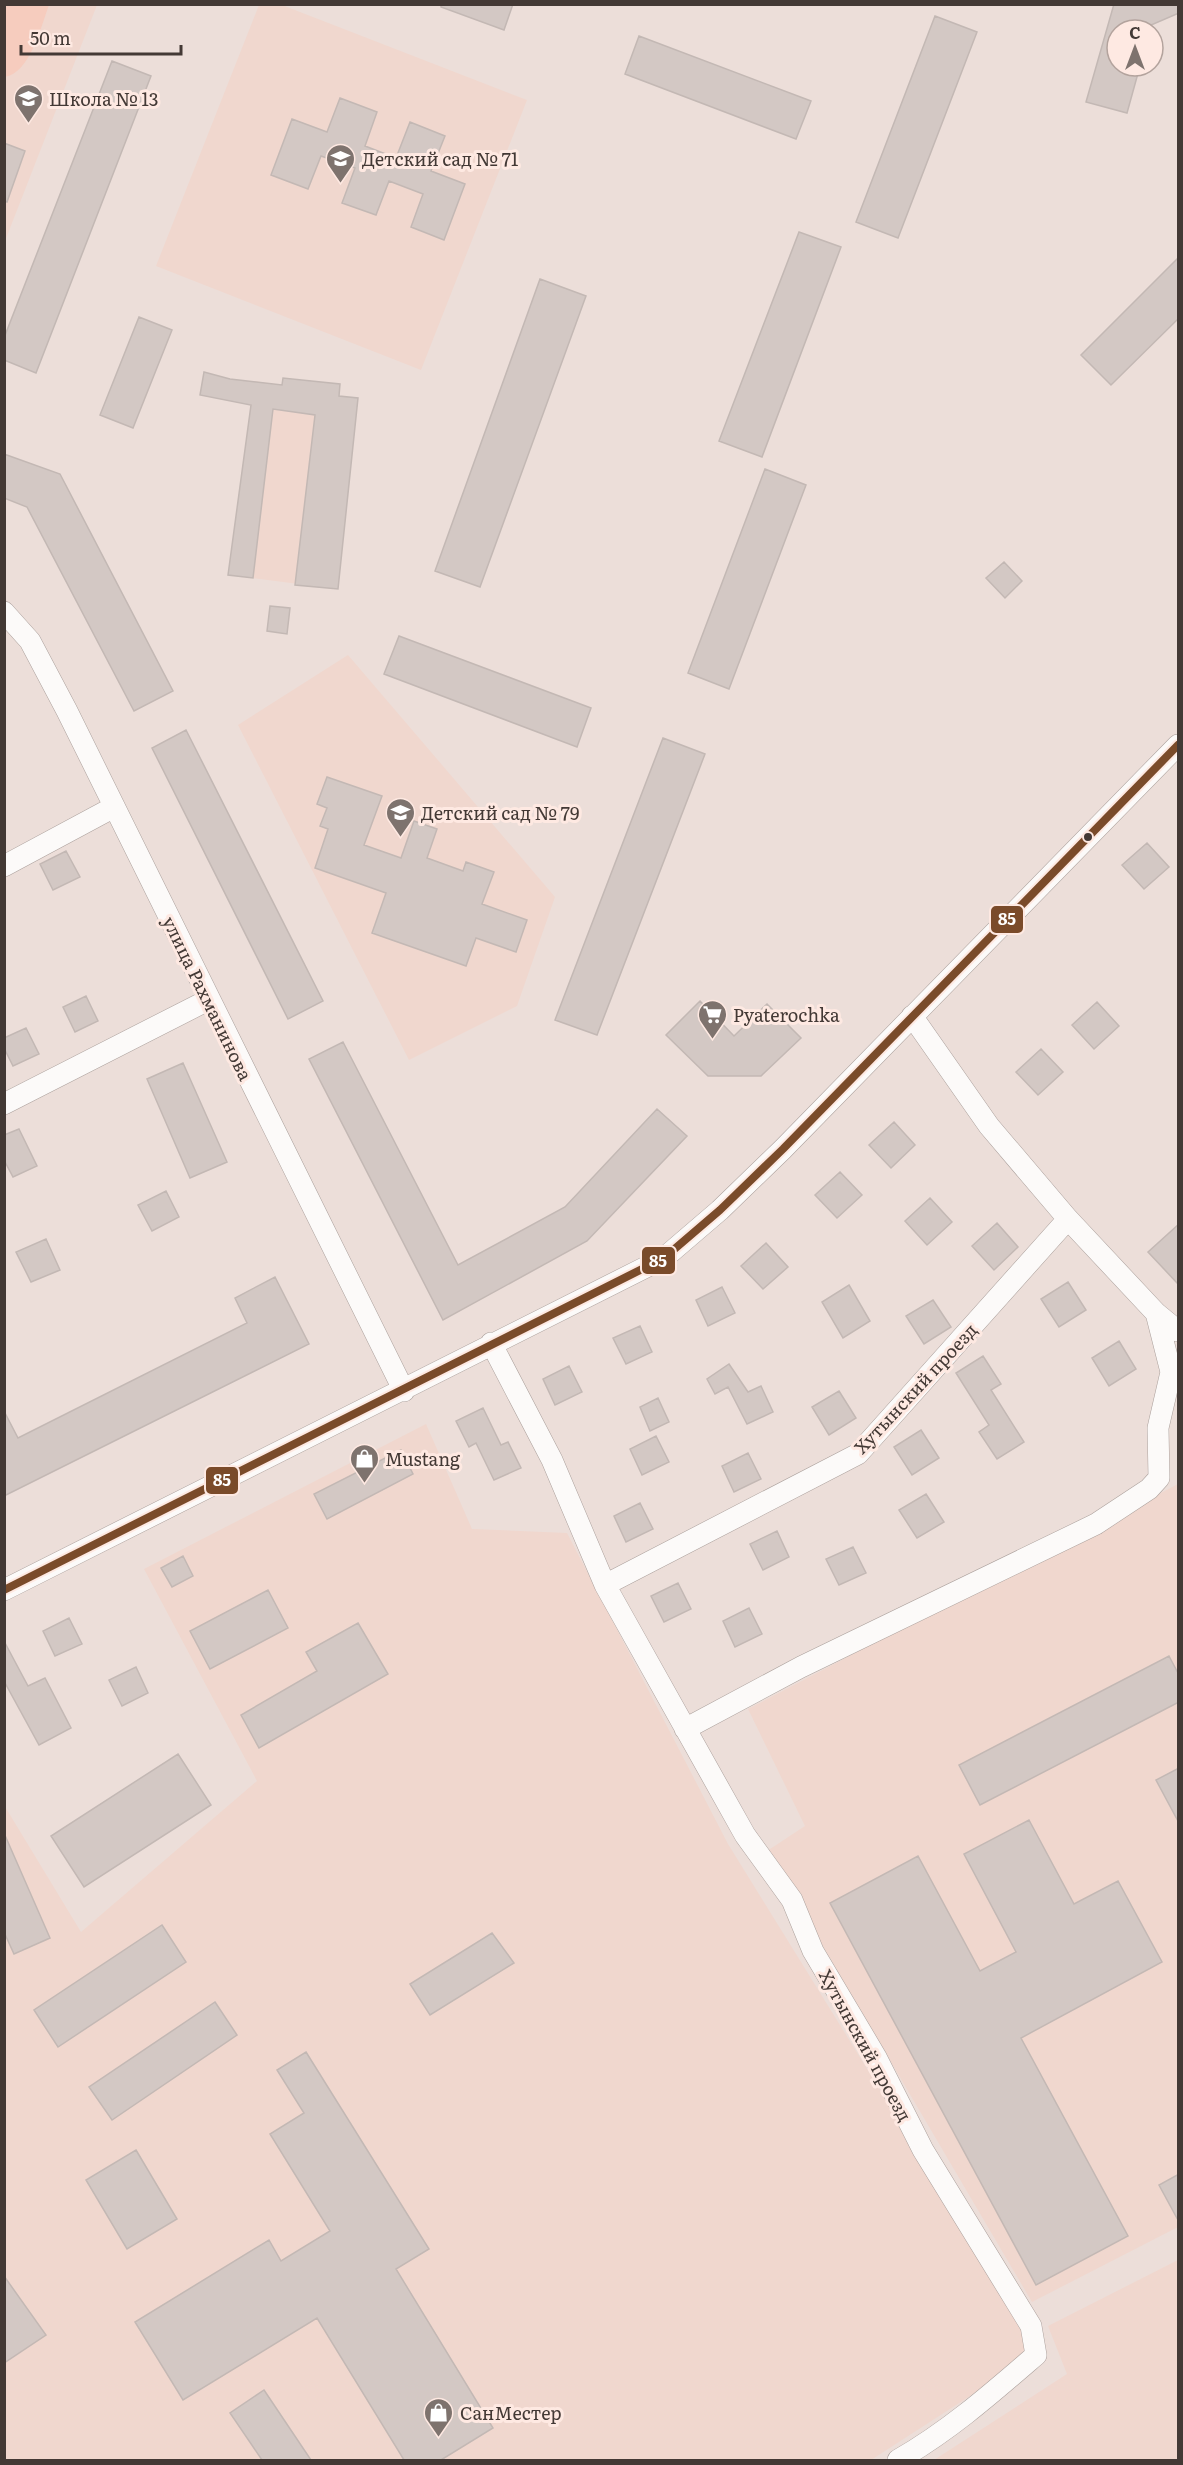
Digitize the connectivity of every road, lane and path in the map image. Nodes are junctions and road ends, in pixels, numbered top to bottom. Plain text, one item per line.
1 (4, 612) edge
2 (1179, 745) edge
3 (114, 807) junction
4 (4, 866) edge
5 (208, 1000) junction
6 (912, 1016) junction
7 (4, 1104) edge
8 (1068, 1219) junction
9 (1156, 1313) junction
10 (1179, 1331) edge
11 (491, 1343) junction
12 (404, 1390) junction
13 (605, 1585) junction
14 (4, 1590) edge
15 (685, 1729) junction
16 (898, 2460) edge

1 - 3 street, улица Рахманинова
2 - 6 street
3 - 4 street
3 - 5 street, улица Рахманинова
5 - 7 street
5 - 12 street, улица Рахманинова
6 - 8 street
6 - 11 street
8 - 9 street
8 - 13 street, Хутынский проезд
9 - 10 street
9 - 15 street
11 - 12 street
11 - 13 street, Хутынский проезд
12 - 14 street
13 - 15 street, Хутынский проезд
15 - 16 street, Хутынский проезд

